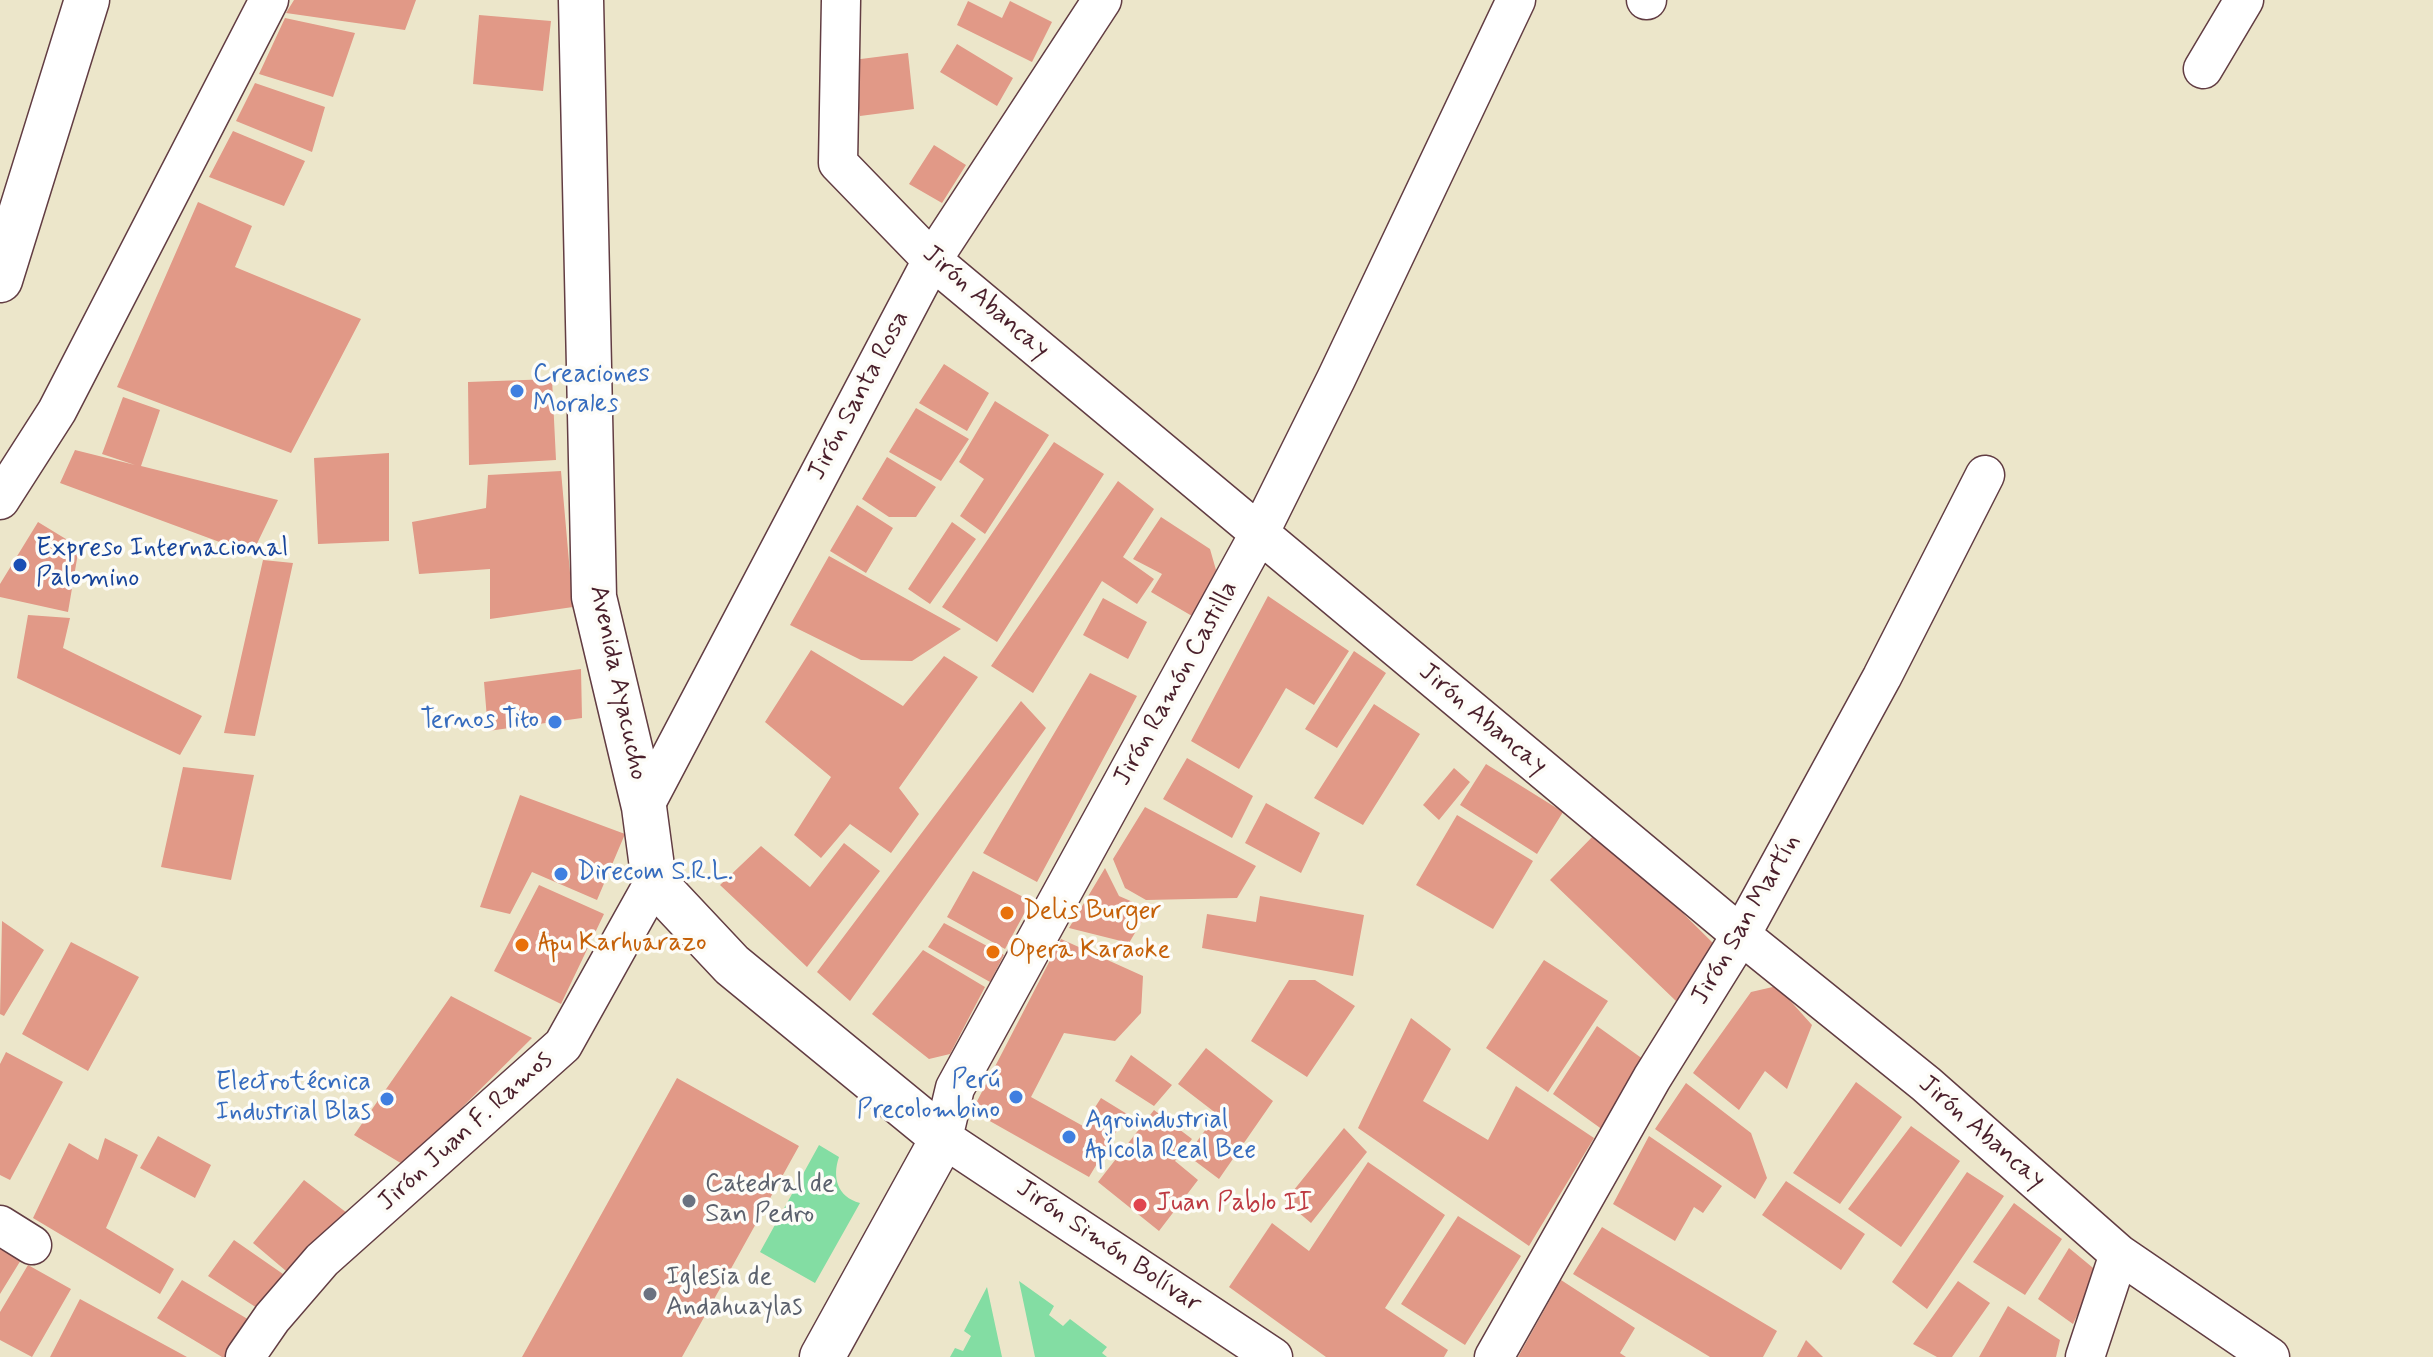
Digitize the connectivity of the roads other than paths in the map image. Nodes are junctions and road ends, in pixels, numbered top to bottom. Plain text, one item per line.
1 (87, 0) edge
2 (269, 0) edge
3 (581, 0) edge
4 (841, 0) edge
5 (1102, 0) edge
6 (1516, 0) edge
7 (2244, 0) edge
8 (2203, 69) dead end
9 (932, 260) junction
10 (0, 280) edge
11 (1985, 475) dead end
12 (0, 500) edge
13 (1259, 534) junction
14 (644, 807) junction
15 (654, 882) junction
16 (1741, 935) junction
17 (943, 1138) junction
18 (0, 1225) edge
19 (32, 1245) dead end
20 (2119, 1254) junction
21 (245, 1357) edge
22 (822, 1357) edge
23 (1273, 1357) edge
24 (1494, 1357) edge
25 (2085, 1357) edge
26 (2270, 1357) edge

1 - 10 main road
2 - 12 street
3 - 14 main road, Avenida Ayacucho
4 - 9 street, Jirón Abancay
5 - 9 street, Jirón Santa Rosa
6 - 13 street, Jirón Ramón Castilla
7 - 8 street
9 - 13 street, Jirón Abancay
9 - 14 street, Jirón Santa Rosa
11 - 16 street, Jirón San Martín
13 - 16 street, Jirón Abancay
13 - 17 street, Jirón Ramón Castilla
14 - 15 main road, Avenida Ayacucho
15 - 17 main road
15 - 21 street, Jirón Juan F. Ramos
16 - 20 street, Jirón Abancay
16 - 24 street, Jirón San Martín
17 - 22 main road, Jirón Ramón Castilla
17 - 23 street, Jirón Simón Bolívar
18 - 19 street
20 - 25 street
20 - 26 street, Jirón Abancay

